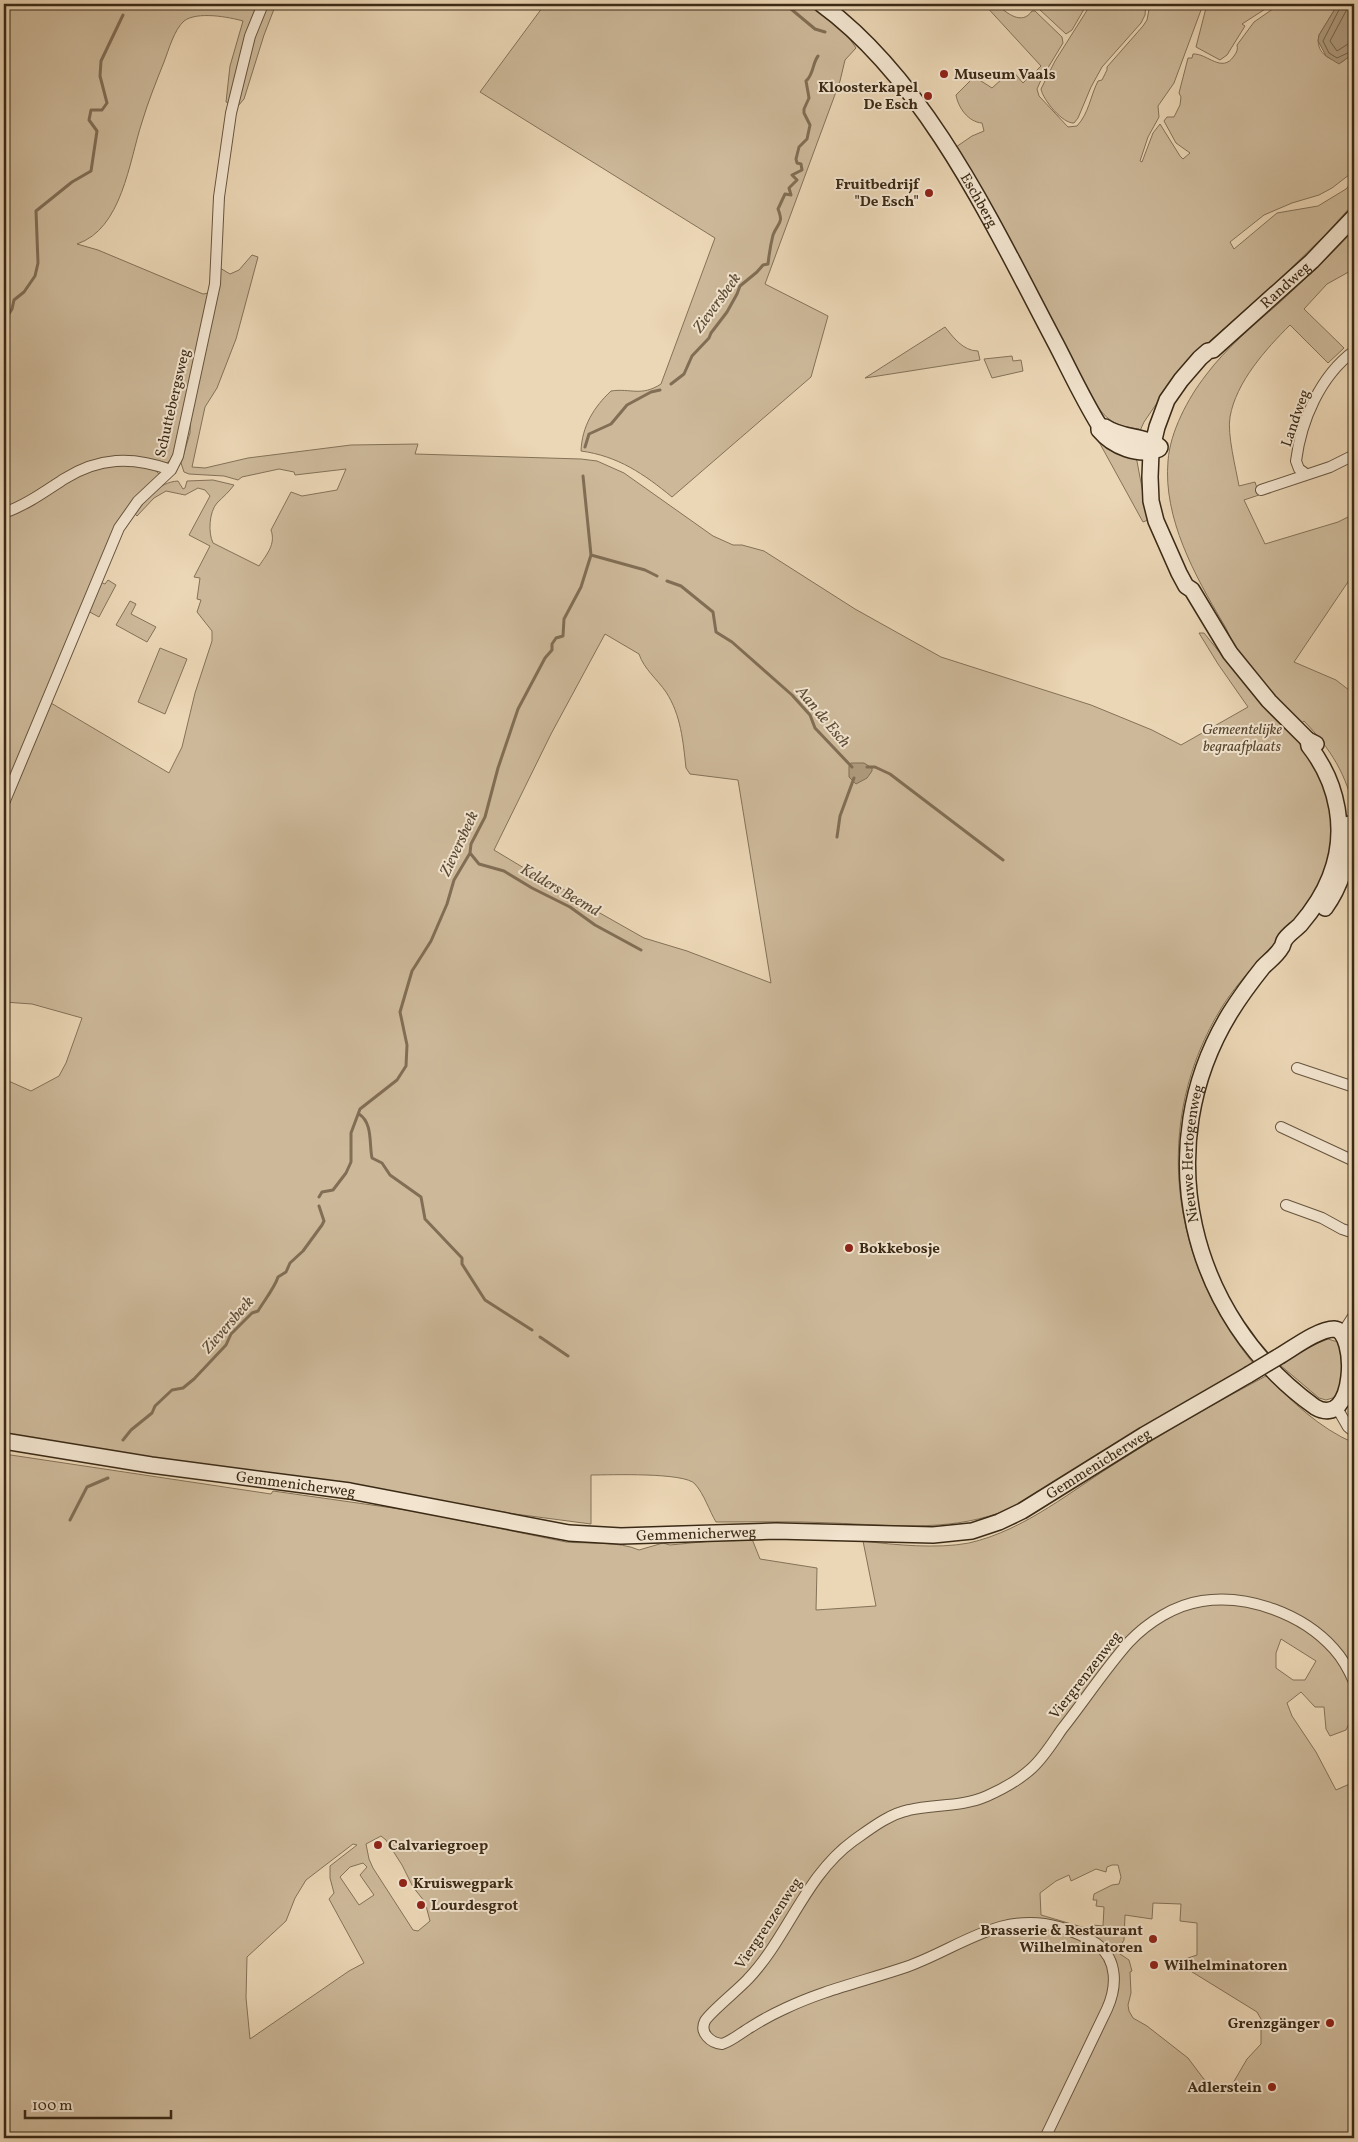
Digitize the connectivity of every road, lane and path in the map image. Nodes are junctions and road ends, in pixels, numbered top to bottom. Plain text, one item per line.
1 (263, 4) edge
2 (821, 4) edge
3 (1354, 217) edge
4 (1354, 351) edge
5 (1155, 447) junction
6 (1354, 455) edge
7 (170, 470) junction
8 (1306, 474) junction
9 (1261, 490) dead end
10 (4, 513) edge
11 (4, 803) edge
12 (1344, 871) edge
13 (1297, 1068) dead end
14 (1354, 1087) edge
15 (1281, 1127) dead end
16 (1354, 1162) edge
17 (1286, 1205) dead end
18 (1354, 1233) edge
19 (1354, 1315) edge
20 (1342, 1332) junction
21 (1337, 1408) junction
22 (1354, 1432) edge
23 (4, 1442) edge
24 (1354, 1682) edge
25 (1045, 2138) edge

1 - 7 street, Schuttebergsweg
2 - 5 main road, Eschberg
3 - 5 main road, Randweg
4 - 8 street, Landweg
5 - 12 main road, Nieuwe Hertogenweg
6 - 8 street
7 - 10 street
7 - 11 street, Schuttebergsweg
8 - 9 street
12 - 21 main road, Nieuwe Hertogenweg
13 - 14 street
15 - 16 street
17 - 18 street
19 - 20 street
20 - 21 main road
20 - 23 main road, Gemmenicherweg, bridge
21 - 22 street
24 - 25 street, Viergrenzenweg

